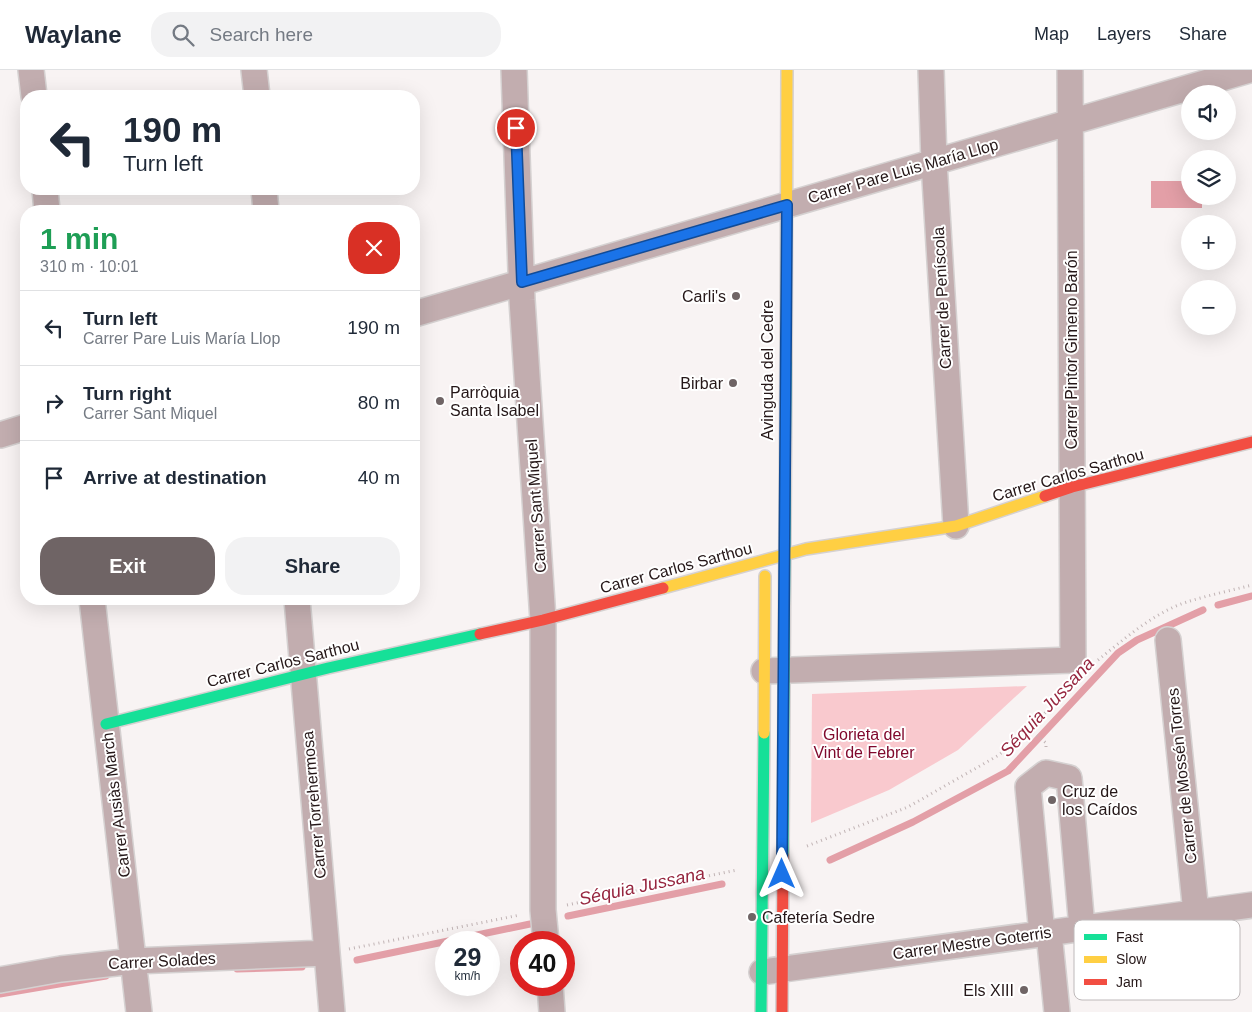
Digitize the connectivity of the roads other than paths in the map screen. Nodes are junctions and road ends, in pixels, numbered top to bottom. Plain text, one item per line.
1 (31, 70) edge
2 (254, 70) edge
3 (514, 70) edge
4 (787, 70) edge
5 (931, 70) edge
6 (1070, 70) edge
7 (1249, 70) edge
8 (33, 90) edge
9 (256, 90) edge
10 (1070, 122) junction
11 (934, 162) junction
12 (773, 209) junction
13 (522, 282) junction
14 (420, 312) edge
15 (20, 429) edge
16 (0, 435) edge
17 (1252, 442) edge
18 (1072, 487) junction
19 (956, 526) junction
20 (765, 547) dead end
21 (784, 554) junction
22 (765, 561) junction
23 (93, 605) edge
24 (297, 605) edge
25 (543, 620) junction
26 (1168, 640) dead end
27 (774, 670) junction
28 (303, 675) junction
29 (106, 724) junction
30 (1252, 905) edge
31 (1196, 912) junction
32 (1081, 920) edge
33 (1139, 920) edge
34 (1074, 929) edge
35 (545, 931) edge
36 (1045, 933) junction
37 (326, 953) dead end
38 (134, 961) junction
39 (772, 971) junction
40 (0, 980) edge
41 (551, 996) edge
42 (139, 1012) edge
43 (332, 1012) edge
44 (552, 1012) edge
45 (761, 1012) edge
46 (782, 1012) edge
47 (1057, 1012) edge

1 - 8 street
2 - 9 street
3 - 13 street, Carrer Sant Miquel
4 - 12 street, Avinguda del Cedre
5 - 11 street, Carrer de Peníscola
6 - 10 street, Carrer Pintor Gimeno Barón
7 - 10 street, Carrer Pare Luis María Llop
10 - 11 street, Carrer Pare Luis María Llop
10 - 18 street, Carrer Pintor Gimeno Barón
11 - 12 street, Carrer Pare Luis María Llop
11 - 19 street, Carrer de Peníscola
12 - 13 street, Carrer Pare Luis María Llop
12 - 21 street, Avinguda del Cedre
13 - 14 street, Carrer Pare Luis María Llop
13 - 25 street, Carrer Sant Miquel
15 - 16 street
17 - 18 street, Carrer Carlos Sarthou
18 - 19 street, Carrer Carlos Sarthou
18 - 27 street, Carrer Pintor Gimeno Barón
19 - 21 street, Carrer Carlos Sarthou
20 - 22 street, Avinguda del Cedre
21 - 22 street, Carrer Carlos Sarthou
21 - 27 street, Avinguda del Cedre
22 - 25 street, Carrer Carlos Sarthou
22 - 27 street, Avinguda del Cedre
23 - 29 street, Carrer Ausiàs March
24 - 28 street, Carrer Torrehermosa
25 - 28 street, Carrer Carlos Sarthou
25 - 35 street, Carrer Sant Miquel
26 - 31 street, Carrer de Mossén Torres
27 - 39 street, Avinguda del Cedre
27 - 39 street, Avinguda del Cedre
28 - 29 street, Carrer Carlos Sarthou
28 - 43 street, Carrer Torrehermosa
29 - 38 street, Carrer Ausiàs March
30 - 31 street, Carrer Mestre Goterris
31 - 33 street, Carrer Mestre Goterris
32 - 36 street
34 - 36 street, Carrer Mestre Goterris
36 - 39 street, Carrer Mestre Goterris
36 - 47 street
37 - 38 street, Carrer Solades
38 - 40 street, Carrer Solades
38 - 42 street, Carrer Ausiàs March
39 - 45 street, Avinguda del Cedre
39 - 46 street, Avinguda del Cedre
41 - 44 street

